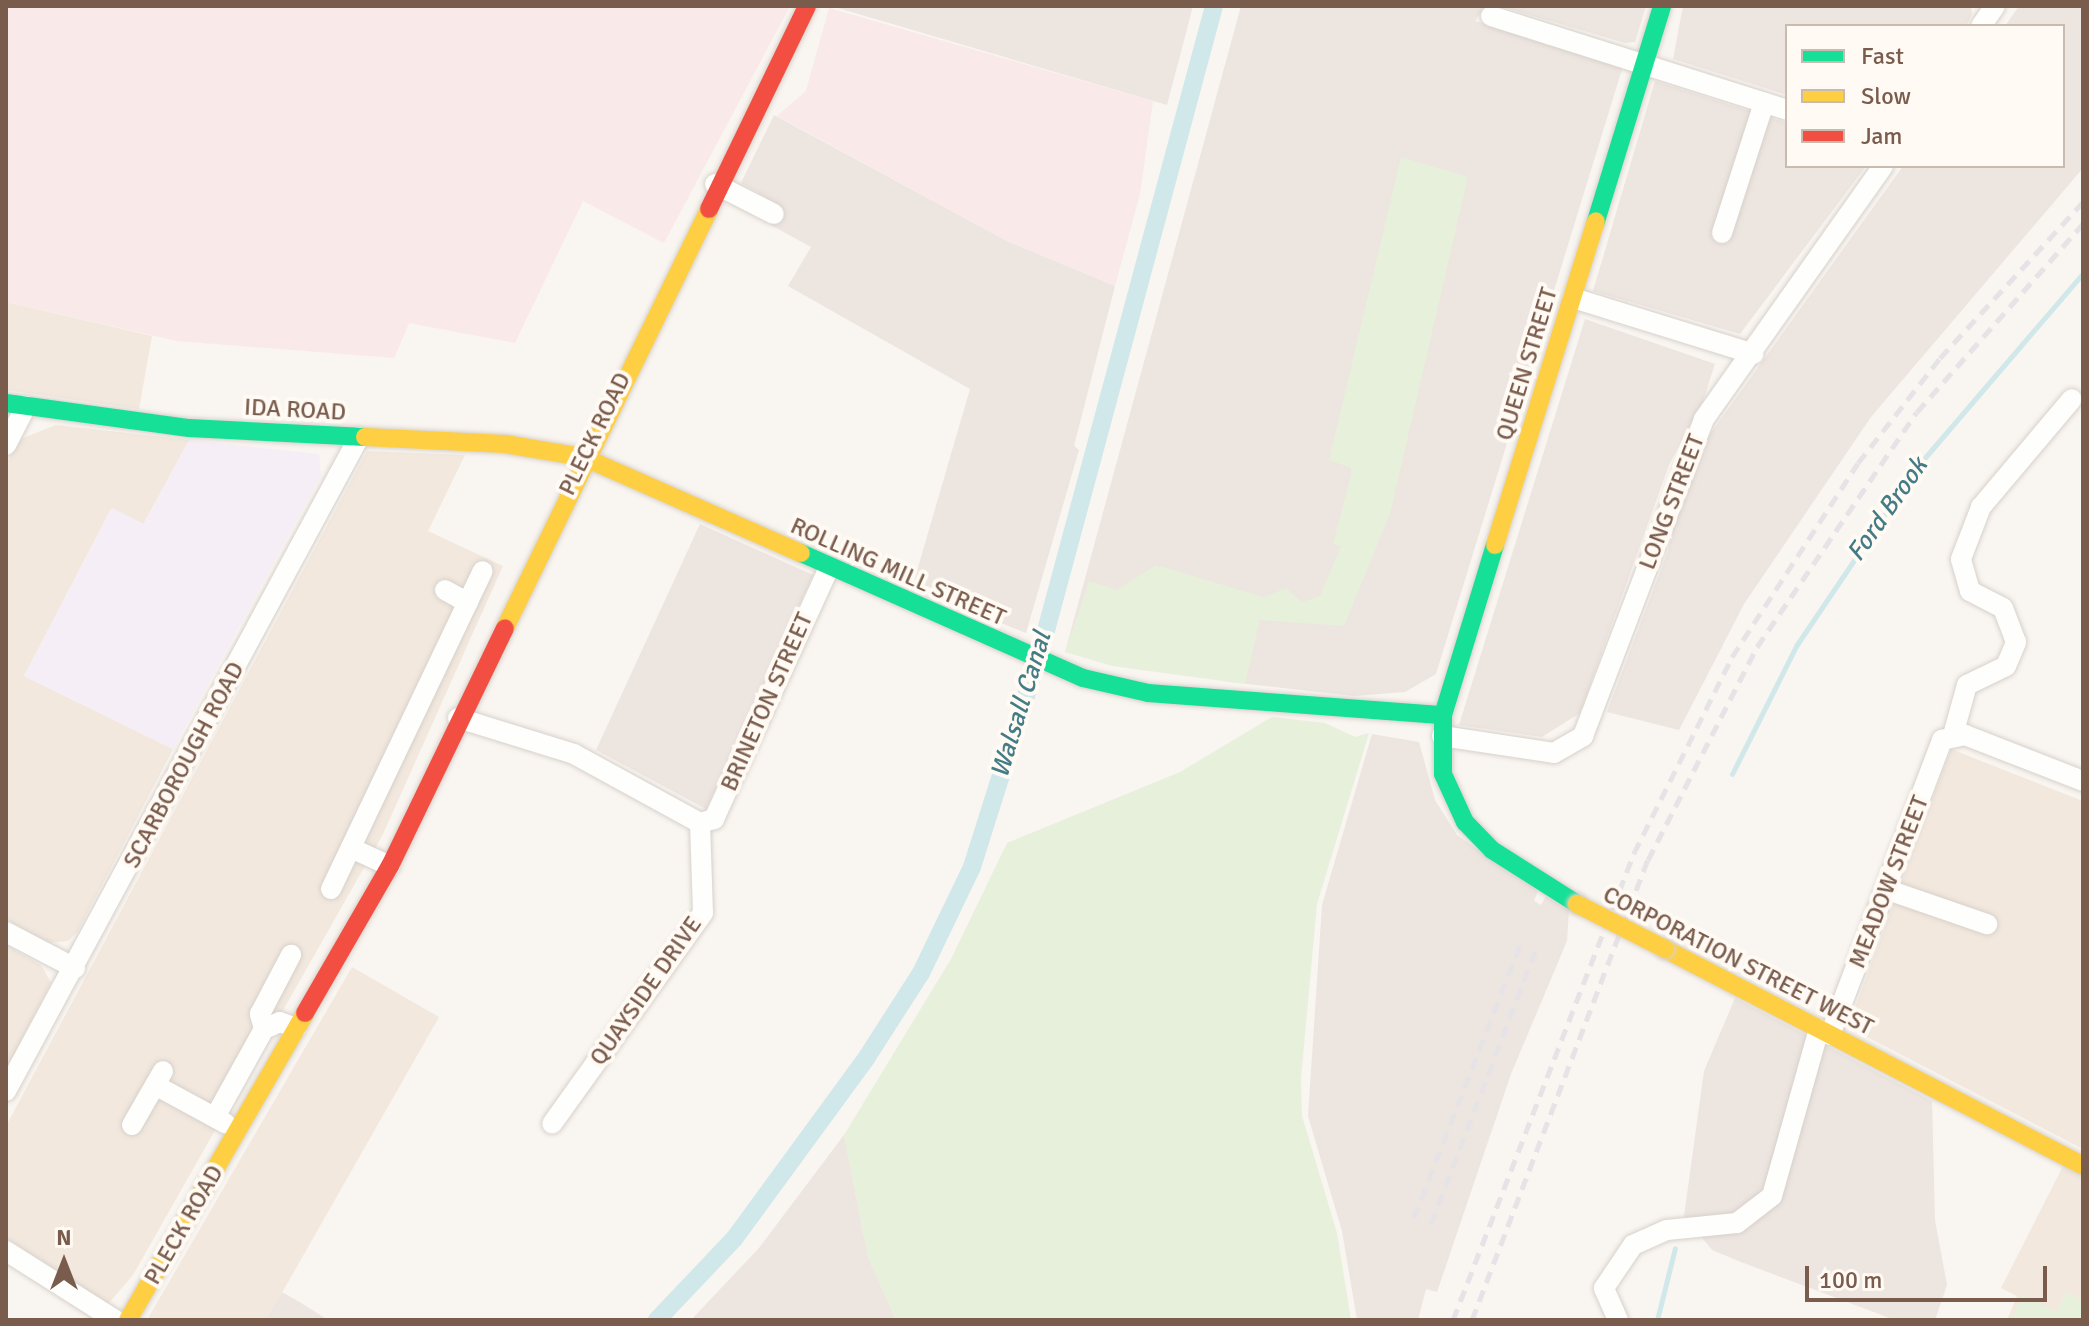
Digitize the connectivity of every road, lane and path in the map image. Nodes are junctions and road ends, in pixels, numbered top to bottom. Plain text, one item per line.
1 (807, 6) edge
2 (1662, 6) edge
3 (1995, 6) edge
4 (1491, 16) dead end
5 (1982, 24) edge
6 (1644, 65) junction
7 (1764, 103) junction
8 (1785, 109) edge
9 (1882, 168) edge
10 (715, 184) junction
11 (774, 214) dead end
12 (1722, 233) dead end
13 (1573, 298) junction
14 (1754, 354) junction
15 (2072, 399) dead end
16 (16, 405) edge
17 (359, 437) junction
18 (6, 445) edge
19 (583, 457) junction
20 (829, 568) junction
21 (483, 571) dead end
22 (445, 590) dead end
23 (468, 603) junction
24 (1443, 715) junction
25 (458, 718) junction
26 (1953, 735) junction
27 (1442, 736) junction
28 (2083, 781) edge
29 (700, 823) junction
30 (351, 848) junction
31 (390, 866) junction
32 (331, 889) dead end
33 (1888, 890) junction
34 (1987, 924) dead end
35 (6, 932) edge
36 (291, 955) dead end
37 (75, 968) junction
38 (296, 1028) junction
39 (264, 1029) junction
40 (1824, 1032) junction
41 (6, 1091) edge
42 (215, 1117) junction
43 (552, 1124) dead end
44 (132, 1125) dead end
45 (239, 1131) junction
46 (2083, 1166) edge
47 (6, 1251) edge
48 (115, 1320) edge
49 (128, 1320) edge
50 (1618, 1320) edge

1 - 10 main road, PLECK ROAD
2 - 6 main road, QUEEN STREET
3 - 5 street
4 - 6 street
6 - 7 street
6 - 13 main road, QUEEN STREET
7 - 8 street
7 - 12 street
9 - 14 street, LONG STREET
10 - 11 street
10 - 19 main road, PLECK ROAD
13 - 14 street
13 - 24 main road, QUEEN STREET
14 - 27 street, LONG STREET
15 - 26 street, MEADOW STREET
16 - 17 main road, IDA ROAD
16 - 18 street
17 - 19 main road, IDA ROAD
17 - 37 street, SCARBOROUGH ROAD
19 - 20 main road, ROLLING MILL STREET
19 - 25 main road, PLECK ROAD
20 - 24 main road, ROLLING MILL STREET
20 - 29 street, BRINETON STREET
21 - 23 street
22 - 23 street
23 - 30 street
24 - 27 main road, QUEEN STREET
25 - 29 street
25 - 31 main road, PLECK ROAD
26 - 28 street
26 - 33 street, MEADOW STREET
27 - 40 main road, CORPORATION STREET WEST, bridge
29 - 43 street, QUAYSIDE DRIVE
30 - 31 street
30 - 32 street
31 - 38 main road, PLECK ROAD
33 - 34 street
33 - 40 street, MEADOW STREET
35 - 37 street
36 - 39 street
37 - 41 street, SCARBOROUGH ROAD
38 - 39 street
38 - 45 main road, PLECK ROAD
39 - 42 street
40 - 46 main road, CORPORATION STREET WEST
40 - 50 street, MEADOW STREET
42 - 44 street
42 - 45 street
45 - 49 main road, PLECK ROAD
47 - 48 street

